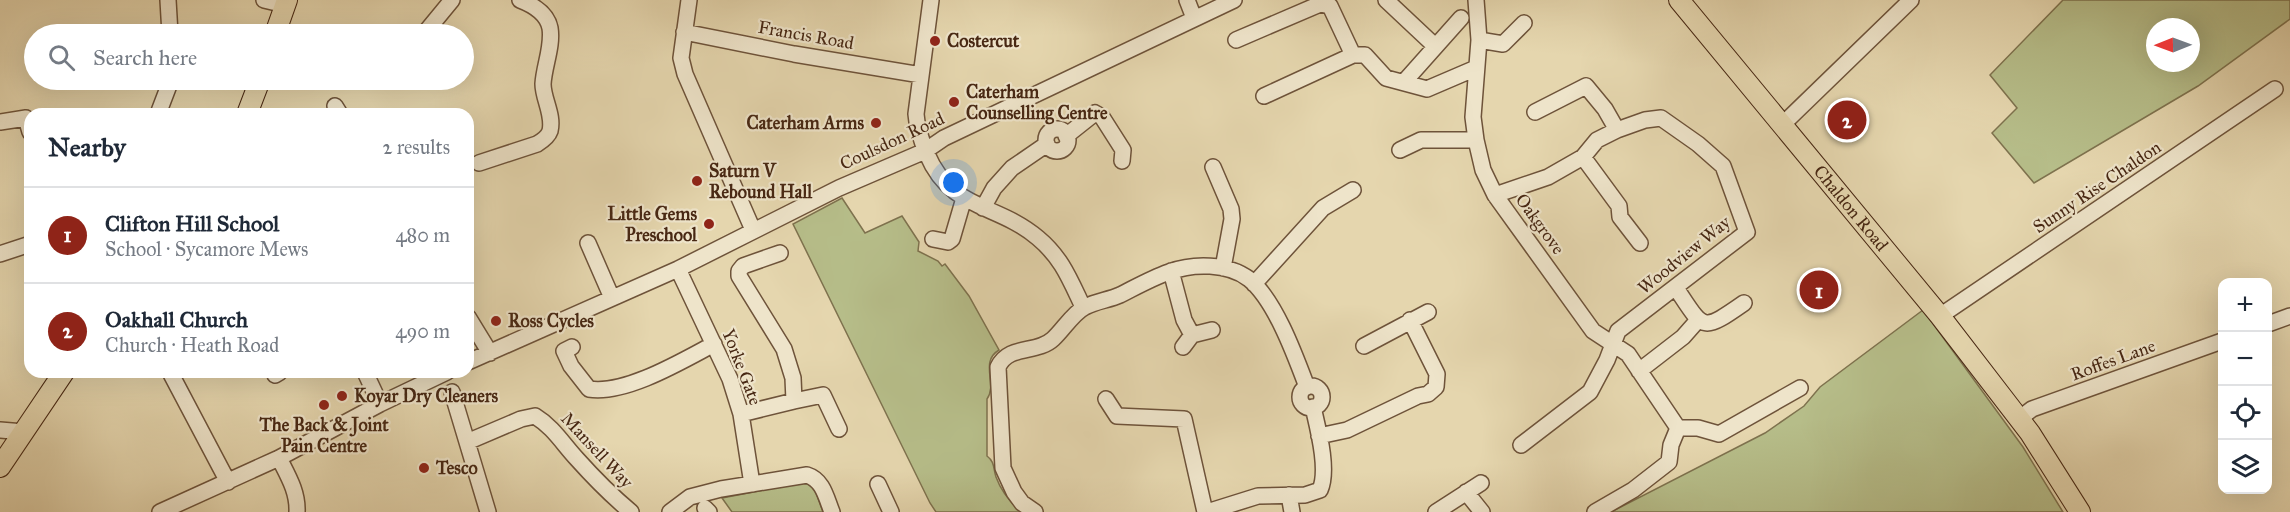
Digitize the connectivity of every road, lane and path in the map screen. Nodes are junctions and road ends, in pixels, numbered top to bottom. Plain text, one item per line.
1 (168, 0) edge
2 (264, 0) edge
3 (452, 0) edge
4 (520, 0) edge
5 (689, 0) edge
6 (931, 0) edge
7 (1187, 0) edge
8 (1234, 0) edge
9 (1386, 0) edge
10 (1476, 0) edge
11 (1679, 0) edge
12 (1907, 1) edge
13 (286, 2) edge
14 (1194, 18) junction
15 (1461, 18) dead end
16 (1524, 23) dead end
17 (169, 24) edge
18 (278, 24) edge
19 (432, 24) edge
20 (684, 32) junction
21 (1236, 40) dead end
22 (1479, 40) junction
23 (1434, 46) junction
24 (1353, 55) junction
25 (1476, 68) junction
26 (921, 75) junction
27 (1404, 82) junction
28 (2275, 89) dead end
29 (167, 90) edge
30 (256, 90) edge
31 (1264, 96) dead end
32 (160, 108) edge
33 (249, 108) edge
34 (1535, 112) dead end
35 (24, 118) edge
36 (0, 122) edge
37 (1782, 125) junction
38 (1617, 130) junction
39 (1476, 140) junction
40 (926, 150) junction
41 (1400, 150) dead end
42 (1583, 157) junction
43 (1122, 161) dead end
44 (479, 163) dead end
45 (1213, 167) dead end
46 (1353, 190) dead end
47 (1495, 195) junction
48 (964, 198) junction
49 (983, 208) junction
50 (753, 230) junction
51 (933, 239) dead end
52 (588, 243) dead end
53 (1640, 243) dead end
54 (24, 246) edge
55 (780, 253) dead end
56 (0, 254) edge
57 (678, 268) junction
58 (1224, 268) junction
59 (1171, 271) junction
60 (1254, 284) junction
61 (1676, 288) junction
62 (612, 298) junction
63 (1743, 303) dead end
64 (1083, 307) junction
65 (1428, 312) dead end
66 (1940, 316) junction
67 (2290, 316) edge
68 (1410, 320) junction
69 (1698, 320) junction
70 (2272, 323) edge
71 (474, 327) edge
72 (1212, 330) dead end
73 (1613, 342) junction
74 (2218, 343) edge
75 (714, 344) junction
76 (1364, 346) dead end
77 (572, 347) dead end
78 (490, 352) junction
79 (474, 359) edge
80 (1639, 371) junction
81 (60, 378) edge
82 (173, 378) edge
83 (368, 378) edge
84 (434, 378) edge
85 (1800, 388) dead end
86 (452, 392) dead end
87 (1106, 399) dead end
88 (794, 401) junction
89 (380, 404) junction
90 (741, 414) junction
91 (2019, 419) junction
92 (1678, 428) junction
93 (839, 429) dead end
94 (0, 430) edge
95 (24, 432) junction
96 (1320, 436) junction
97 (467, 442) junction
98 (1521, 445) dead end
99 (279, 458) junction
100 (0, 467) edge
101 (228, 482) junction
102 (1481, 483) dead end
103 (752, 484) junction
104 (878, 484) dead end
105 (1466, 492) junction
106 (1289, 495) junction
107 (160, 512) edge
108 (297, 512) edge
109 (488, 512) edge
110 (631, 512) edge
111 (670, 512) edge
112 (832, 512) edge
113 (891, 512) edge
114 (1035, 512) edge
115 (1206, 512) edge
116 (1292, 512) edge
117 (1436, 512) edge
118 (1482, 512) edge
119 (1595, 512) edge
120 (2080, 512) edge

1 - 17 street
2 - 13 street
3 - 19 street
4 - 44 street
5 - 20 street
6 - 26 street
7 - 14 street
8 - 14 street, Coulsdon Road
9 - 23 street
10 - 22 street, Oakgrove
11 - 37 main road, Chaldon Road
12 - 37 street
13 - 18 main road
14 - 40 street, Coulsdon Road
15 - 23 street
16 - 22 street
20 - 26 street, Francis Road
20 - 50 street
21 - 24 street
22 - 25 street, Oakgrove
23 - 27 street
24 - 27 street
24 - 31 street
25 - 27 street
25 - 39 street, Oakgrove
26 - 40 street
28 - 66 street, Sunny Rise Chaldon
29 - 32 street
30 - 33 main road
34 - 38 street
35 - 36 street
37 - 66 main road, Chaldon Road
38 - 42 street, Woodview Way
38 - 61 street, Woodview Way
39 - 41 street
39 - 47 street, Oakgrove
40 - 48 street
40 - 50 street, Coulsdon Road
42 - 47 street, Woodview Way
42 - 53 street
43 - 49 street
45 - 58 street
46 - 60 street
47 - 73 street, Oakgrove
48 - 49 street
48 - 51 street
49 - 64 street
50 - 57 street, Coulsdon Road
52 - 62 street
54 - 56 street
55 - 88 street
57 - 62 street, Coulsdon Road
57 - 75 street, Yorke Gate
58 - 59 street
58 - 60 street
59 - 64 street
59 - 72 street
60 - 96 street
61 - 69 street
61 - 73 street, Woodview Way
62 - 78 street, Coulsdon Road
63 - 69 street
64 - 114 street
65 - 68 street
66 - 91 main road, Chaldon Road
67 - 70 street
68 - 76 street
68 - 96 street
69 - 80 street
71 - 78 street
73 - 80 street, Oakgrove
73 - 98 street, Woodview Way
74 - 91 street, Roffes Lane
75 - 77 street
75 - 90 street, Yorke Gate
78 - 79 street, Coulsdon Road
80 - 92 street, Oakgrove
81 - 95 main road
82 - 101 street
83 - 89 street
84 - 89 street
85 - 92 street
86 - 97 street
87 - 115 street
88 - 90 street
88 - 93 street
89 - 99 street
90 - 103 street, Yorke Gate
91 - 120 main road, Chaldon Road
92 - 119 street
94 - 95 street
95 - 100 main road
96 - 106 street
97 - 109 street
97 - 110 street, Mansell Way
99 - 101 street
99 - 108 street
101 - 107 street
102 - 105 street
103 - 111 street
103 - 112 street
104 - 113 street
105 - 117 street
105 - 118 street
106 - 115 street
106 - 116 street

